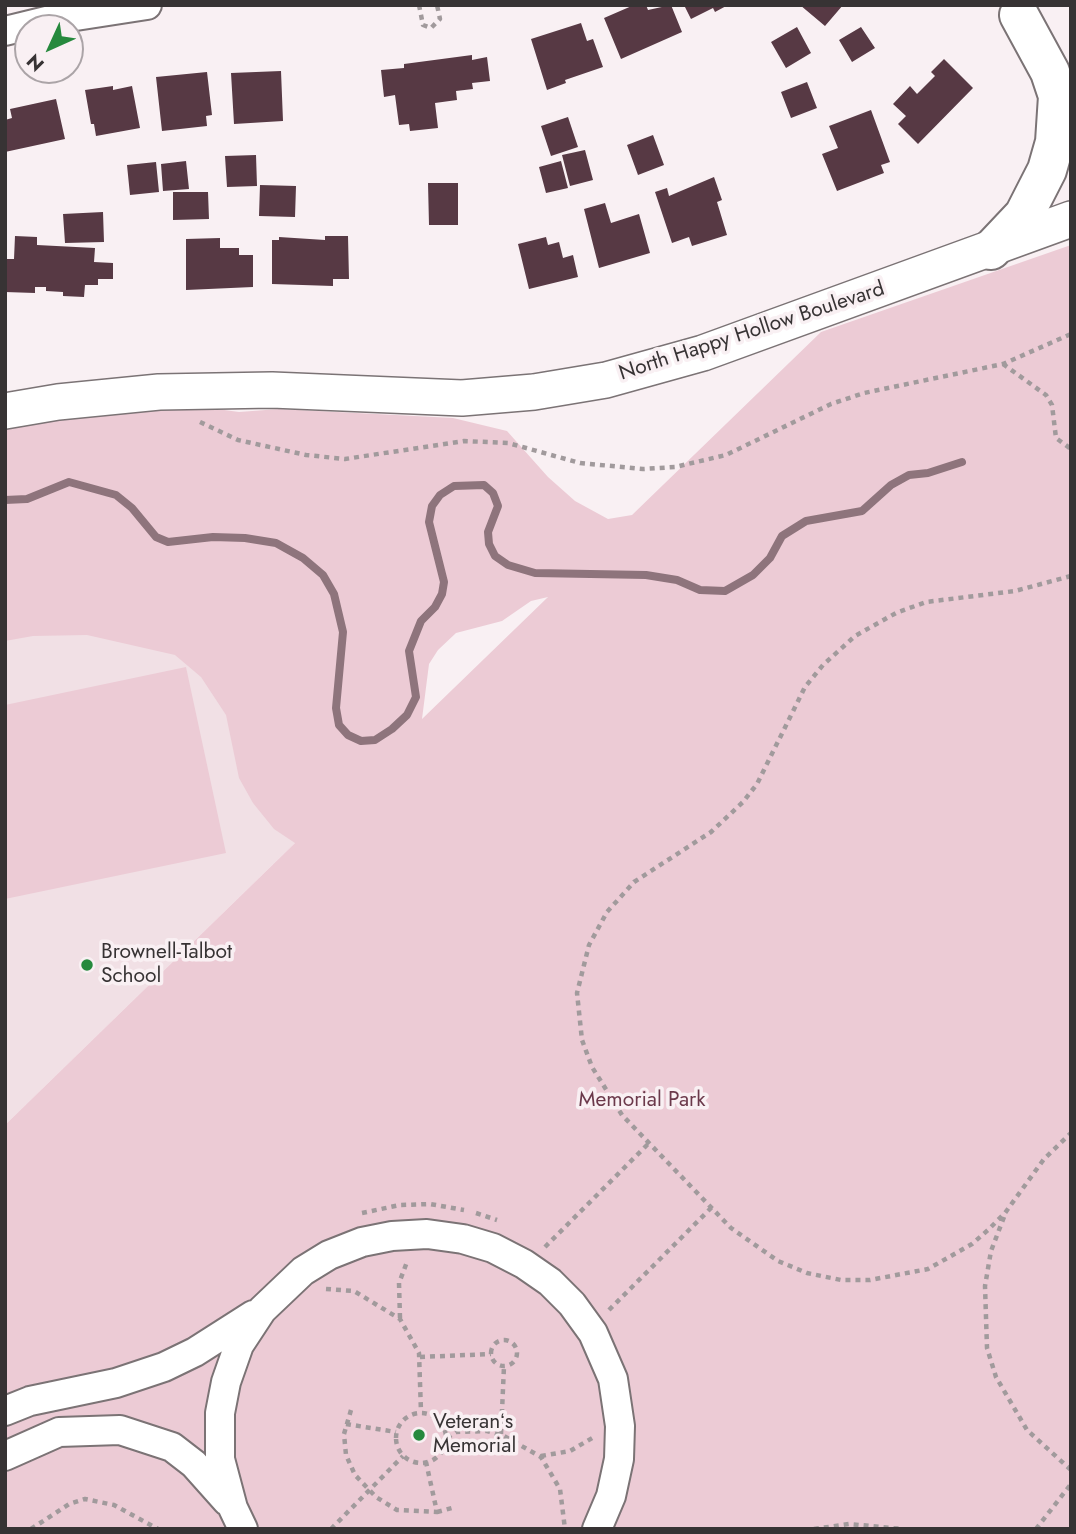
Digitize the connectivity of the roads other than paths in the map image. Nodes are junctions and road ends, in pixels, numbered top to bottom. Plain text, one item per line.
1 (147, 5) edge
2 (1014, 10) edge
3 (5, 31) edge
4 (1071, 66) edge
5 (1071, 219) edge
6 (991, 250) junction
7 (5, 411) edge
8 (262, 1310) junction
9 (5, 1411) edge
10 (5, 1456) edge
11 (238, 1519) edge
12 (597, 1529) edge

1 - 3 street
2 - 4 highway
2 - 6 highway
5 - 6 street, North Happy Hollow Boulevard
6 - 7 street, North Happy Hollow Boulevard
8 - 9 street
8 - 11 street
8 - 12 street
10 - 11 street

